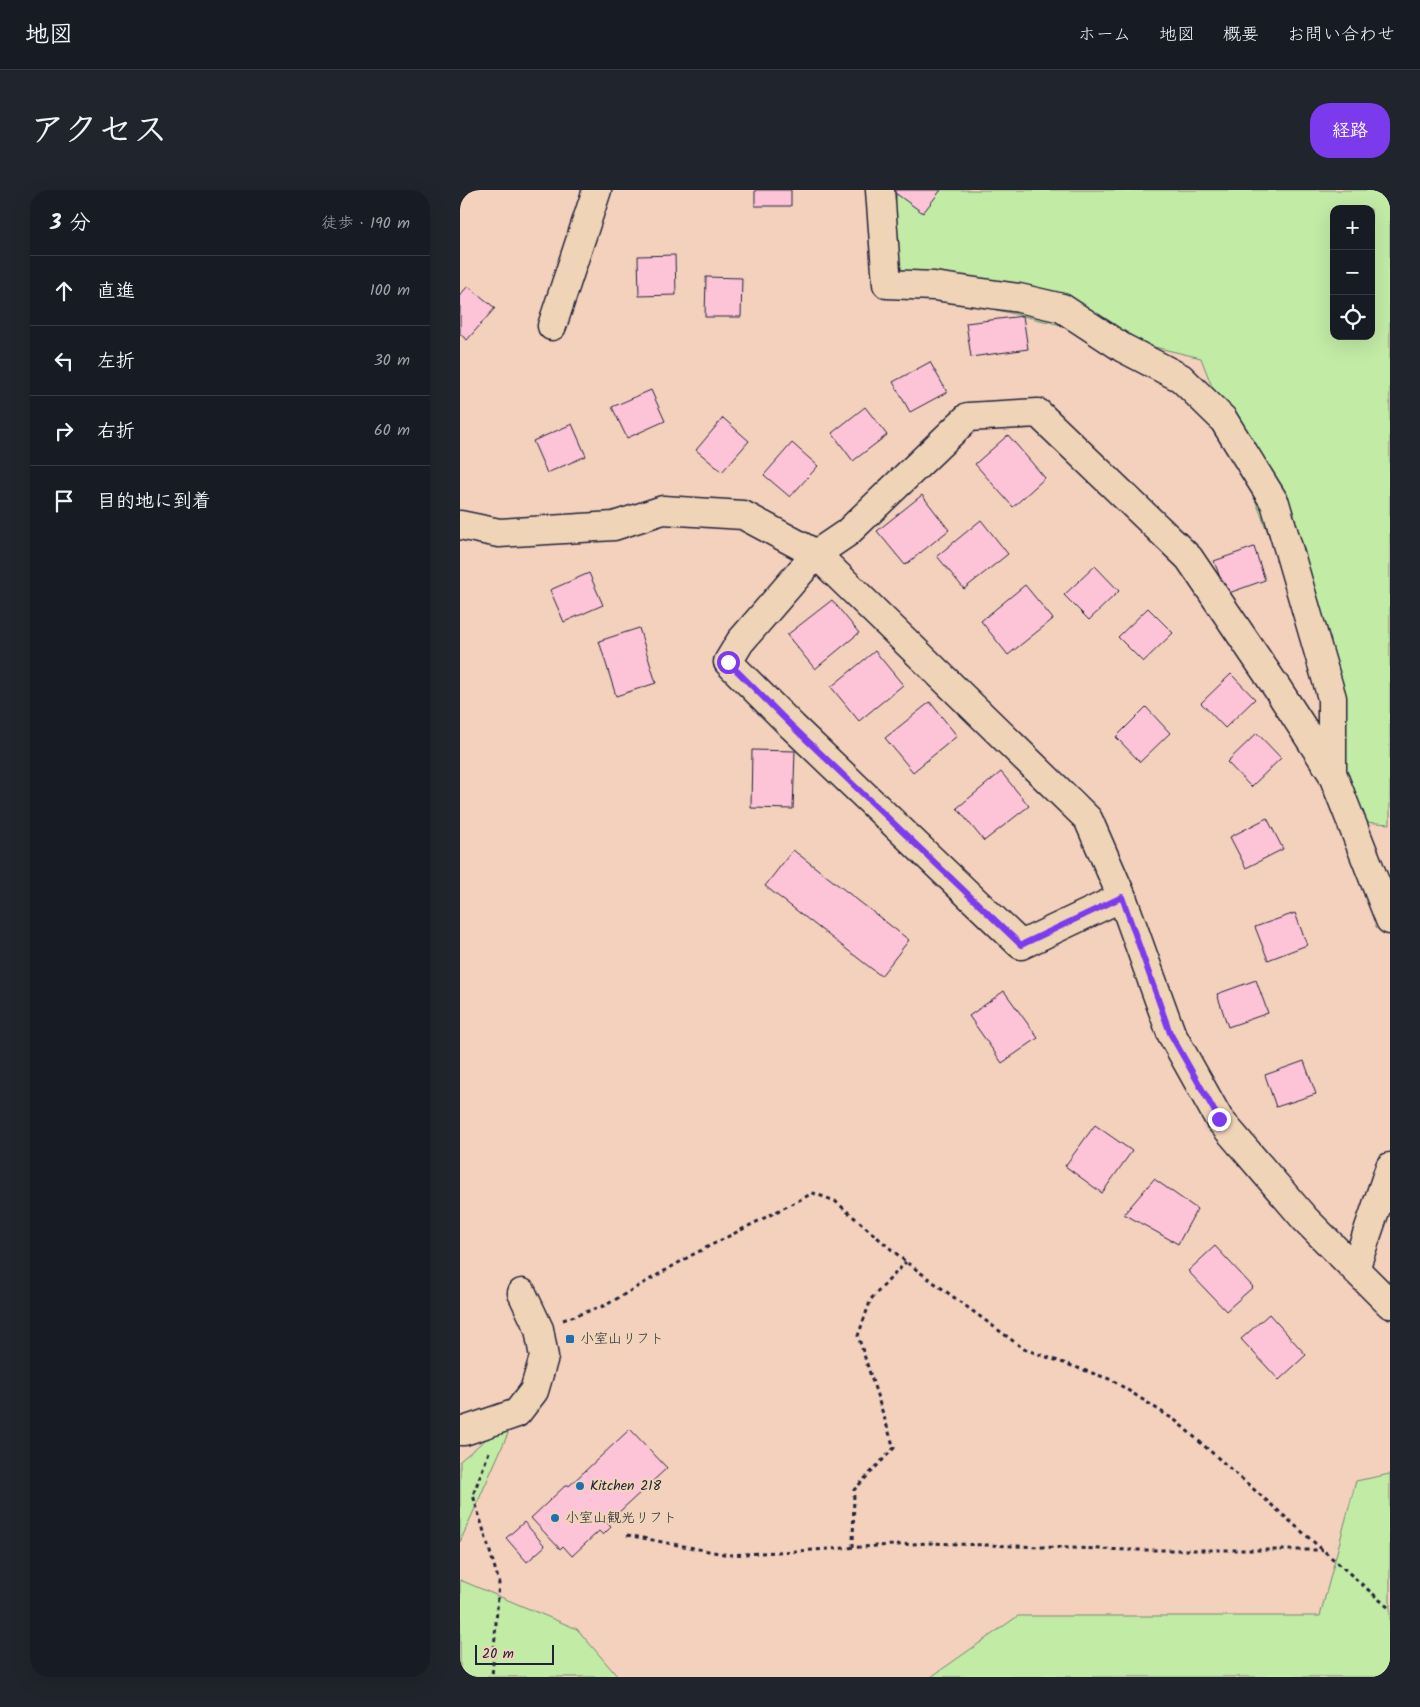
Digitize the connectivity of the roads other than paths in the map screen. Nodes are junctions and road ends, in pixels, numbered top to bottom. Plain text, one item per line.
1 (597, 190) edge
2 (880, 190) edge
3 (552, 326) dead end
4 (460, 525) edge
5 (816, 554) junction
6 (1332, 773) junction
7 (1122, 897) junction
8 (1390, 920) edge
9 (1390, 1167) edge
10 (1355, 1269) junction
11 (522, 1293) dead end
12 (1390, 1304) edge
13 (460, 1430) edge

1 - 3 street
2 - 6 street
4 - 5 street
5 - 6 street
5 - 7 street
5 - 7 street
6 - 8 street
7 - 10 street
9 - 10 street
10 - 12 street
11 - 13 street

